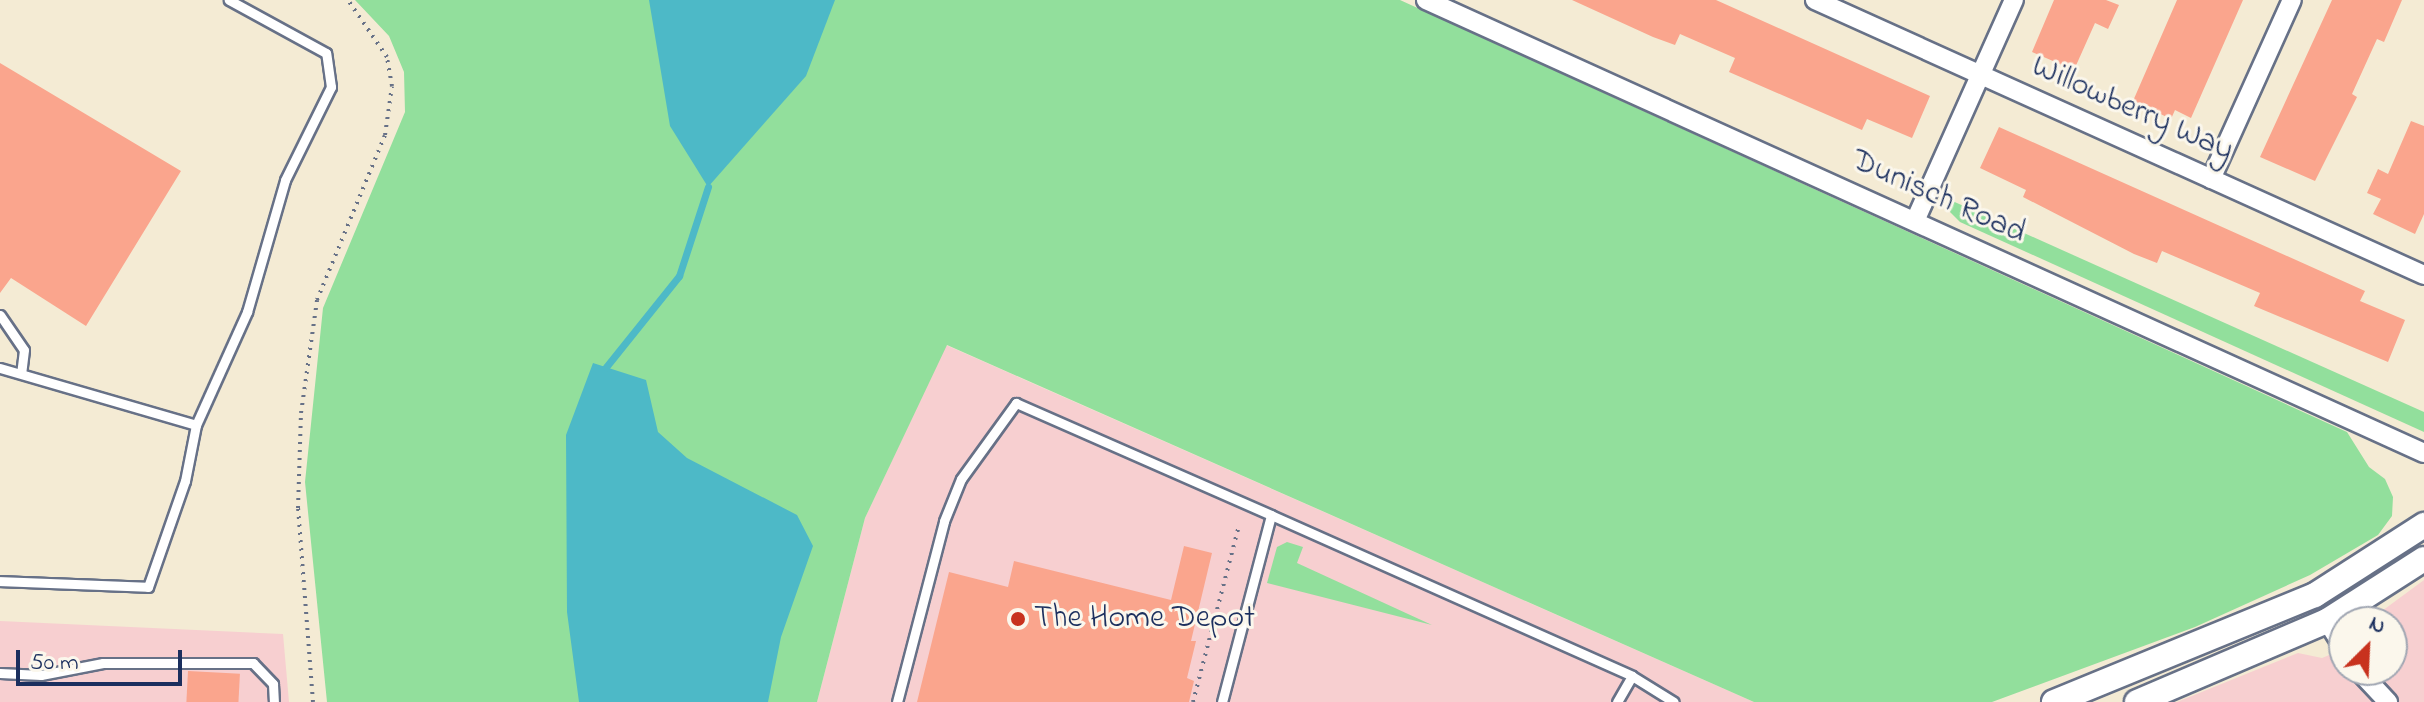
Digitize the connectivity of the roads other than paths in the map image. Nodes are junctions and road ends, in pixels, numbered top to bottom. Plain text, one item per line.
1 (229, 0) edge
2 (1426, 0) edge
3 (1815, 0) edge
4 (2014, 0) edge
5 (2292, 0) edge
6 (1980, 75) junction
7 (2211, 179) junction
8 (1915, 221) junction
9 (2424, 275) edge
10 (0, 315) edge
11 (0, 368) edge
12 (21, 373) junction
13 (196, 425) junction
14 (2424, 453) edge
15 (1271, 515) junction
16 (2424, 525) edge
17 (2424, 559) edge
18 (0, 581) edge
19 (2327, 621) joint
20 (0, 673) edge
21 (1632, 676) junction
22 (2373, 686) edge
23 (274, 702) edge
24 (897, 702) edge
25 (1222, 702) edge
26 (1617, 702) edge
27 (1674, 702) edge
28 (2054, 702) edge
29 (2137, 702) edge
30 (2388, 702) edge

1 - 13 lane
2 - 8 street, Dunisch Road
3 - 6 street, Willowberry Way
4 - 6 street
5 - 7 street
6 - 7 street, Willowberry Way
6 - 8 street
7 - 9 street, Willowberry Way
8 - 14 street, Dunisch Road
10 - 12 lane
11 - 12 lane
12 - 13 lane
13 - 18 lane
15 - 21 lane
15 - 24 lane
15 - 25 lane
16 - 28 street
17 - 19 street
19 - 29 street
20 - 23 lane
21 - 26 lane
21 - 27 lane
22 - 30 street

